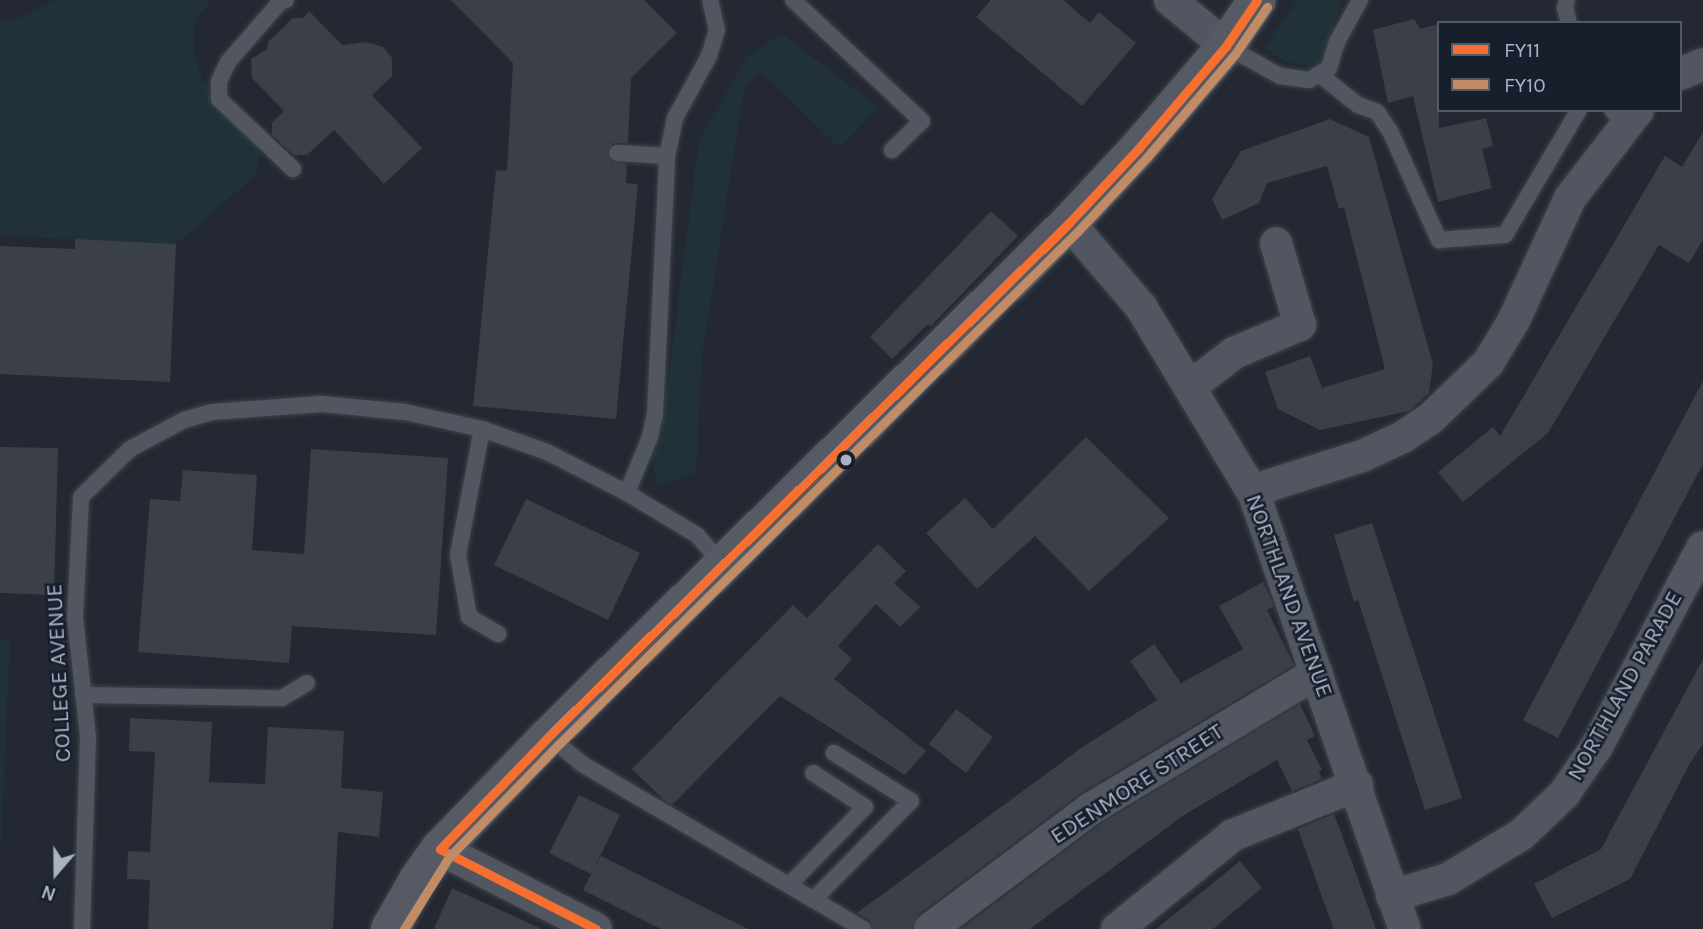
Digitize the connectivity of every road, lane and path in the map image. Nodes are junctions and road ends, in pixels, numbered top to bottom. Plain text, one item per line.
1 (286, 0) edge
2 (710, 0) edge
3 (793, 0) edge
4 (1170, 0) edge
5 (1256, 0) edge
6 (1360, 0) edge
7 (1567, 0) edge
8 (1568, 21) edge
9 (1226, 46) junction
10 (1703, 64) edge
11 (1682, 73) edge
12 (1319, 74) junction
13 (1578, 112) edge
14 (1626, 115) edge
15 (892, 150) dead end
16 (617, 153) dead end
17 (667, 156) junction
18 (293, 169) dead end
19 (1069, 223) junction
20 (1276, 243) dead end
21 (1190, 387) junction
22 (482, 429) junction
23 (627, 493) junction
24 (1254, 494) junction
25 (1703, 547) edge
26 (724, 566) junction
27 (499, 634) dead end
28 (1317, 673) junction
29 (307, 683) dead end
30 (83, 695) junction
31 (549, 736) junction
32 (834, 753) dead end
33 (813, 772) dead end
34 (1357, 785) junction
35 (440, 849) junction
36 (789, 885) junction
37 (1392, 897) junction
38 (813, 900) junction
39 (82, 929) edge
40 (390, 929) edge
41 (596, 929) edge
42 (863, 929) edge
43 (930, 929) edge
44 (1117, 929) edge
45 (1405, 929) edge

1 - 18 lane
2 - 17 lane
3 - 15 lane
4 - 9 street
5 - 9 main road
6 - 12 lane
7 - 8 lane
9 - 12 lane
9 - 19 main road
10 - 11 street
12 - 13 lane
14 - 24 street
16 - 17 lane
17 - 23 lane
19 - 21 street, NORTHLAND AVENUE
19 - 26 main road
20 - 21 street
21 - 24 street, NORTHLAND AVENUE
22 - 23 lane, COLLEGE AVENUE
22 - 27 lane
22 - 30 lane, COLLEGE AVENUE
23 - 26 lane, COLLEGE AVENUE
24 - 28 street, NORTHLAND AVENUE
25 - 37 street, NORTHLAND PARADE
26 - 31 main road
28 - 34 street, NORTHLAND AVENUE
28 - 43 street, EDENMORE STREET
29 - 30 lane
30 - 39 lane, COLLEGE AVENUE
31 - 35 main road
31 - 36 lane
32 - 38 lane
33 - 36 lane
34 - 37 street, NORTHLAND AVENUE
34 - 44 street
35 - 40 main road
35 - 41 street
36 - 38 lane
37 - 45 street, NORTHLAND AVENUE
38 - 42 lane

